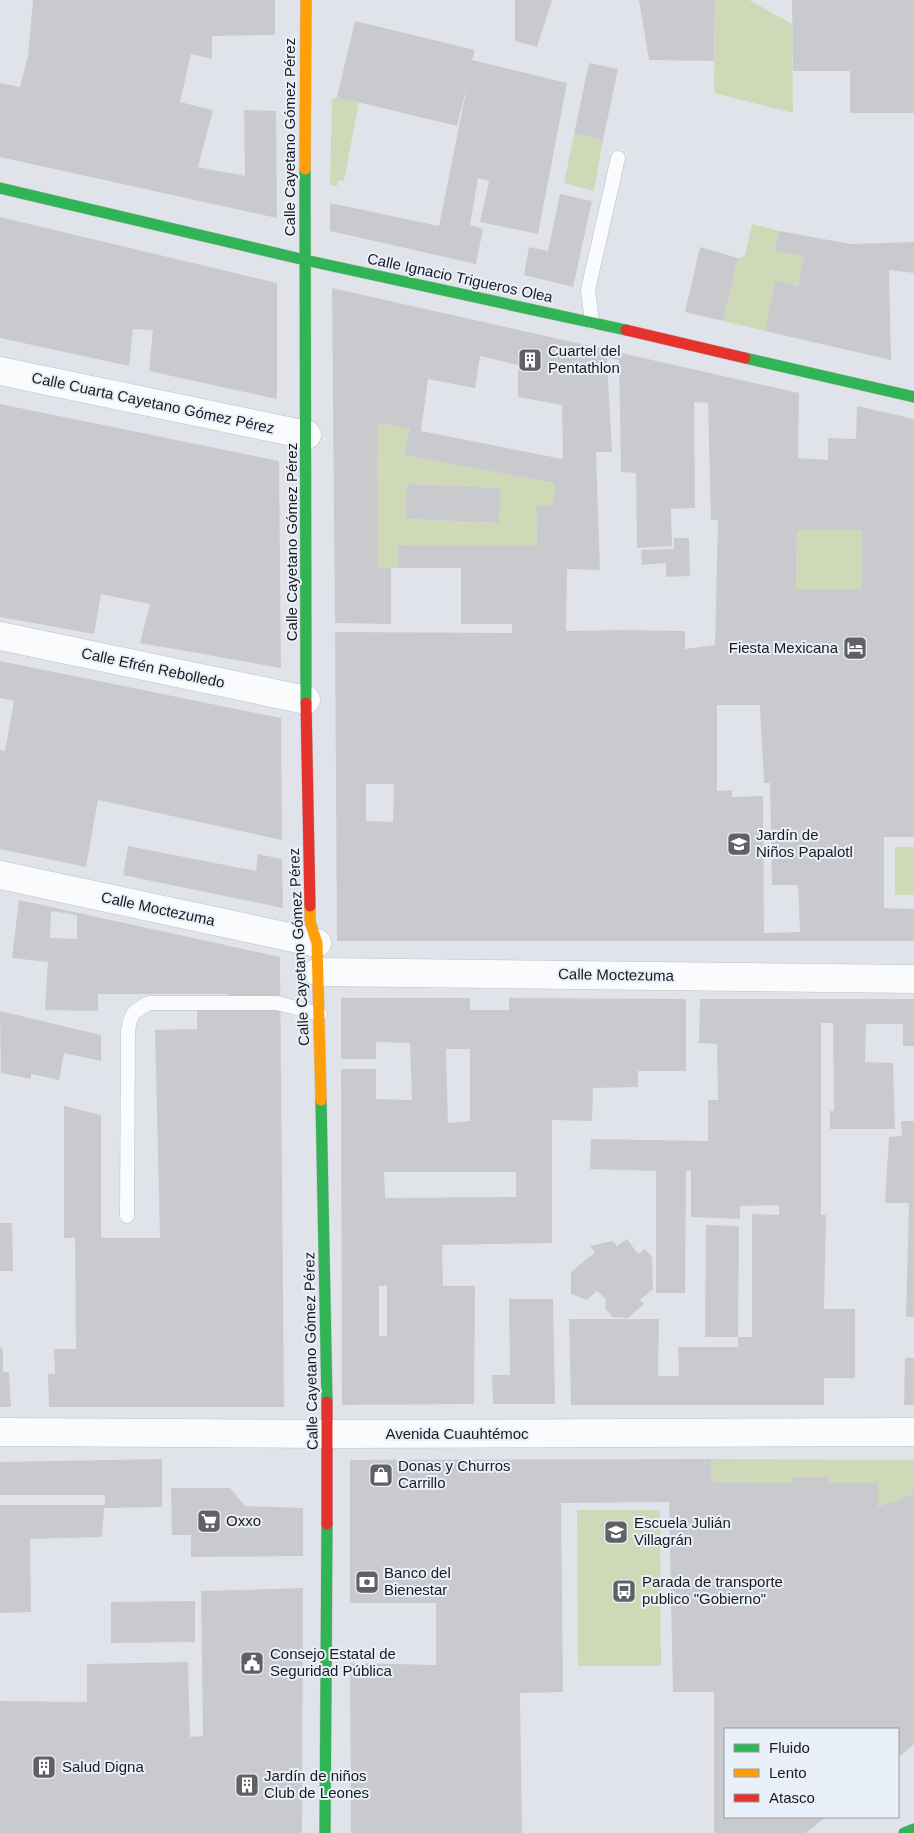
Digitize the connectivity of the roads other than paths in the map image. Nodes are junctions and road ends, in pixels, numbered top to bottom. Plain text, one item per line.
1 (306, 0) edge
2 (618, 158) dead end
3 (0, 188) edge
4 (305, 260) junction
5 (592, 322) junction
6 (0, 371) edge
7 (914, 397) edge
8 (307, 435) junction
9 (0, 636) edge
10 (306, 700) junction
11 (0, 874) edge
12 (317, 943) junction
13 (318, 972) junction
14 (914, 979) edge
15 (320, 1014) junction
16 (127, 1216) dead end
17 (0, 1432) edge
18 (914, 1432) edge
19 (328, 1434) junction
20 (914, 1829) edge
21 (325, 1833) edge
22 (904, 1833) edge

1 - 4 main road, Calle Cayetano Gómez Pérez
2 - 5 lane
3 - 4 main road, Calle Ignacio Trigueros Olea
4 - 5 main road, Calle Ignacio Trigueros Olea
4 - 8 main road, Calle Cayetano Gómez Pérez
5 - 7 main road, Calle Ignacio Trigueros Olea
6 - 8 street, Calle Cuarta Cayetano Gómez Pérez
8 - 10 main road, Calle Cayetano Gómez Pérez
9 - 10 street, Calle Efrén Rebolledo
10 - 12 main road, Calle Cayetano Gómez Pérez
11 - 12 street, Calle Moctezuma
12 - 13 main road, Calle Cayetano Gómez Pérez
13 - 14 street, Calle Moctezuma
13 - 15 main road, Calle Cayetano Gómez Pérez
15 - 16 lane
15 - 19 main road, Calle Cayetano Gómez Pérez
17 - 19 street, Avenida Cuauhtémoc
18 - 19 street, Avenida Cuauhtémoc
19 - 21 main road, Calle Cayetano Gómez Pérez
20 - 22 main road

